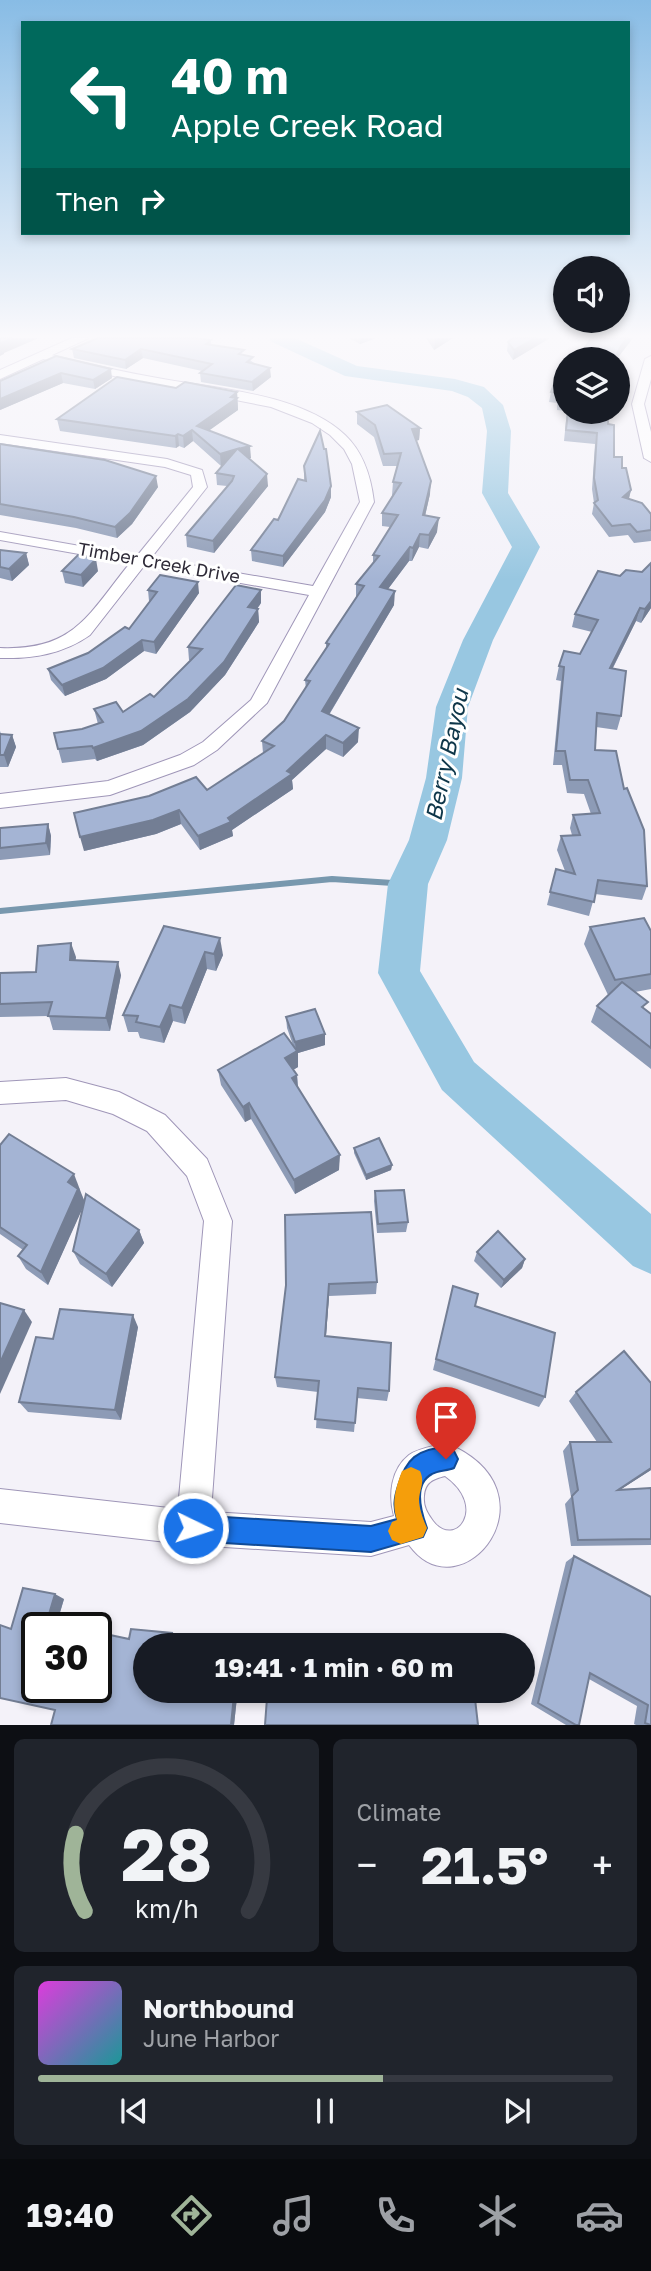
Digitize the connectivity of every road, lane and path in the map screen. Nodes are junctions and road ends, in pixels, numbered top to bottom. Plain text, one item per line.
1 (310, 418) edge
2 (641, 418) edge
3 (0, 439) edge
4 (650, 454) edge
5 (0, 536) edge
6 (142, 560) junction
7 (318, 592) junction
8 (0, 653) edge
9 (0, 801) edge
10 (0, 1093) edge
11 (0, 1506) edge
12 (193, 1528) junction
13 (414, 1528) dead end

1 - 7 street
2 - 4 street
3 - 6 street
5 - 6 street, Timber Creek Drive
6 - 7 street, Timber Creek Drive
6 - 8 street
7 - 9 street
10 - 12 street
11 - 12 street
12 - 13 street

